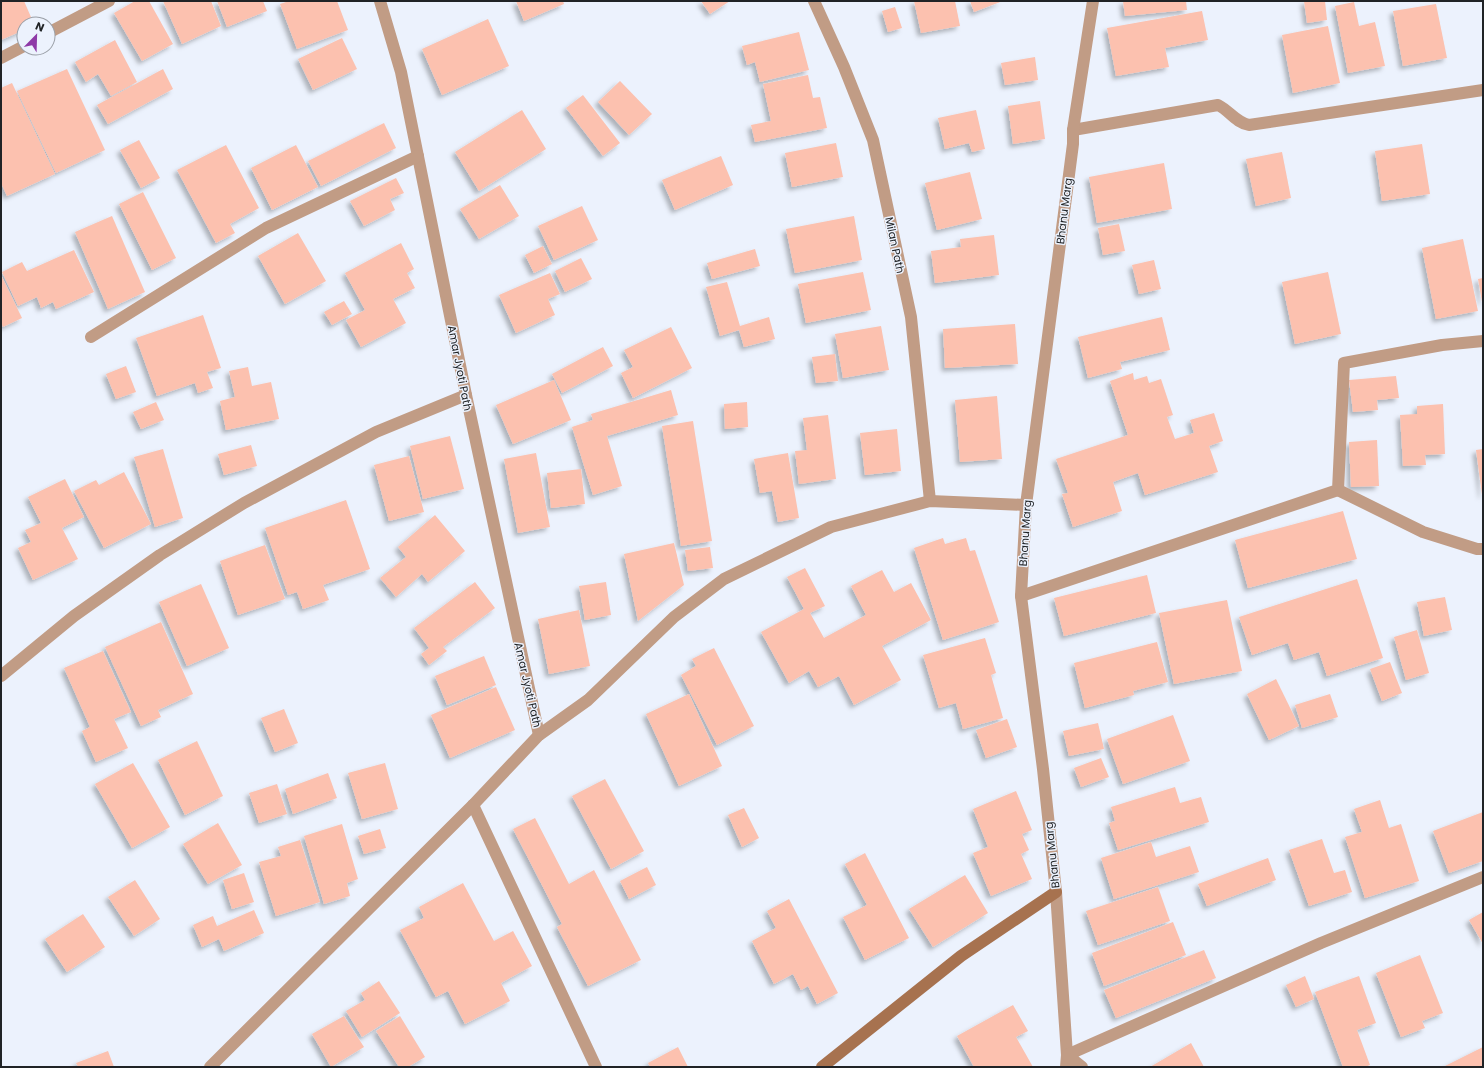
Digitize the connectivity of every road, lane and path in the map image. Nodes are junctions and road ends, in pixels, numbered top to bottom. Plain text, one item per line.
1 (109, 1) edge
2 (380, 1) edge
3 (814, 1) edge
4 (1093, 1) edge
5 (56, 29) edge
6 (16, 50) edge
7 (1, 58) edge
8 (1483, 90) edge
9 (1073, 130) junction
10 (418, 156) junction
11 (91, 337) dead end
12 (1483, 341) edge
13 (466, 395) junction
14 (1338, 490) junction
15 (930, 501) junction
16 (1026, 505) junction
17 (1483, 549) edge
18 (1021, 596) junction
19 (1, 676) edge
20 (539, 735) junction
21 (473, 805) junction
22 (1483, 877) edge
23 (1056, 892) junction
24 (1067, 1055) junction
25 (210, 1067) edge
26 (596, 1067) edge
27 (822, 1067) edge
28 (1066, 1067) edge
29 (1082, 1067) edge

1 - 5 street
2 - 10 street, Amar Jyoti Path
3 - 15 street, Milan Path
4 - 9 street, Bhanu Marg
6 - 7 street
8 - 9 street
9 - 16 street, Bhanu Marg
10 - 11 street
10 - 13 street, Amar Jyoti Path
12 - 14 street
13 - 19 street
13 - 20 street, Amar Jyoti Path
14 - 17 street
14 - 18 street
15 - 16 street
15 - 20 street
16 - 18 street, Bhanu Marg
18 - 23 street, Bhanu Marg
20 - 21 street
21 - 25 street
21 - 26 street
22 - 24 street
23 - 24 street, Bhanu Marg
23 - 27 street
24 - 28 street, Bhanu Marg
24 - 29 street

